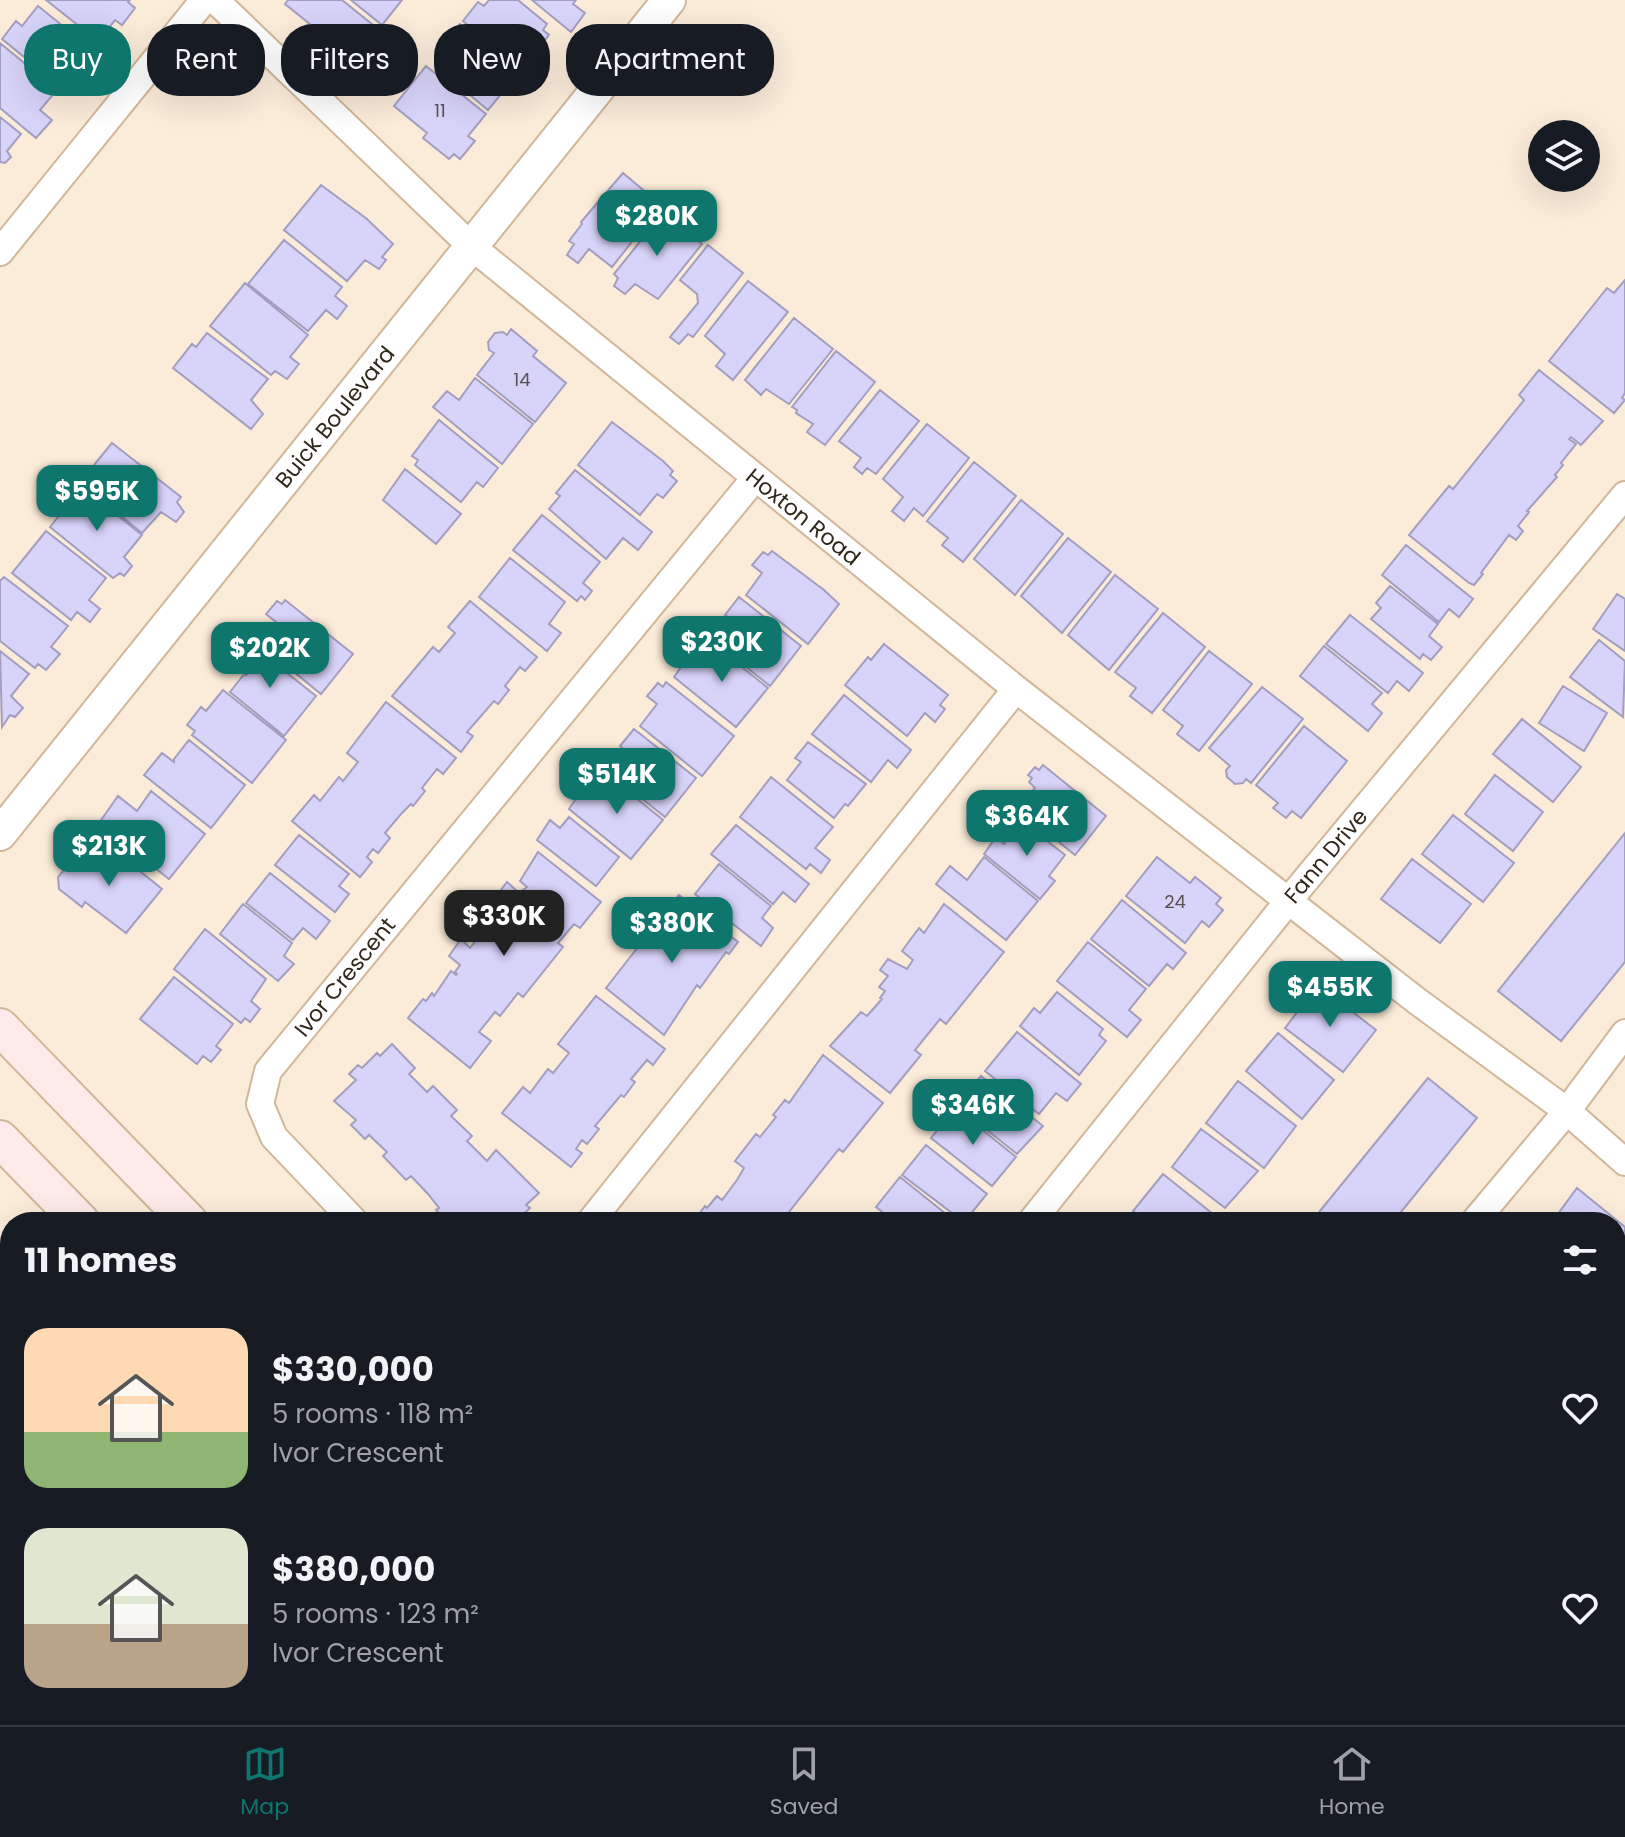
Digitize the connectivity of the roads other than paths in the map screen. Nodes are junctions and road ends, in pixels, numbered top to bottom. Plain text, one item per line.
1 (204, 0) edge
2 (215, 0) edge
3 (669, 0) edge
4 (471, 246) junction
5 (0, 252) edge
6 (755, 478) junction
7 (1625, 495) edge
8 (1016, 689) junction
9 (0, 834) edge
10 (1289, 900) junction
11 (0, 1027) edge
12 (1625, 1033) edge
13 (1567, 1111) junction
14 (0, 1139) edge
15 (1625, 1162) edge
16 (71, 1212) edge
17 (179, 1212) edge
18 (345, 1212) edge
19 (598, 1212) edge
20 (1039, 1212) edge
21 (1482, 1212) edge

1 - 5 street
2 - 4 street, Hoxton Road
3 - 4 street, Buick Boulevard
4 - 6 street, Hoxton Road
4 - 9 street, Buick Boulevard
6 - 8 street, Hoxton Road
6 - 18 street, Ivor Crescent
7 - 10 street, Fann Drive
8 - 10 street, Hoxton Road
8 - 19 street
10 - 13 street, Hoxton Road
10 - 20 street, Fann Drive
11 - 17 main road
12 - 13 street
13 - 15 street, Hoxton Road
13 - 21 street
14 - 16 main road

